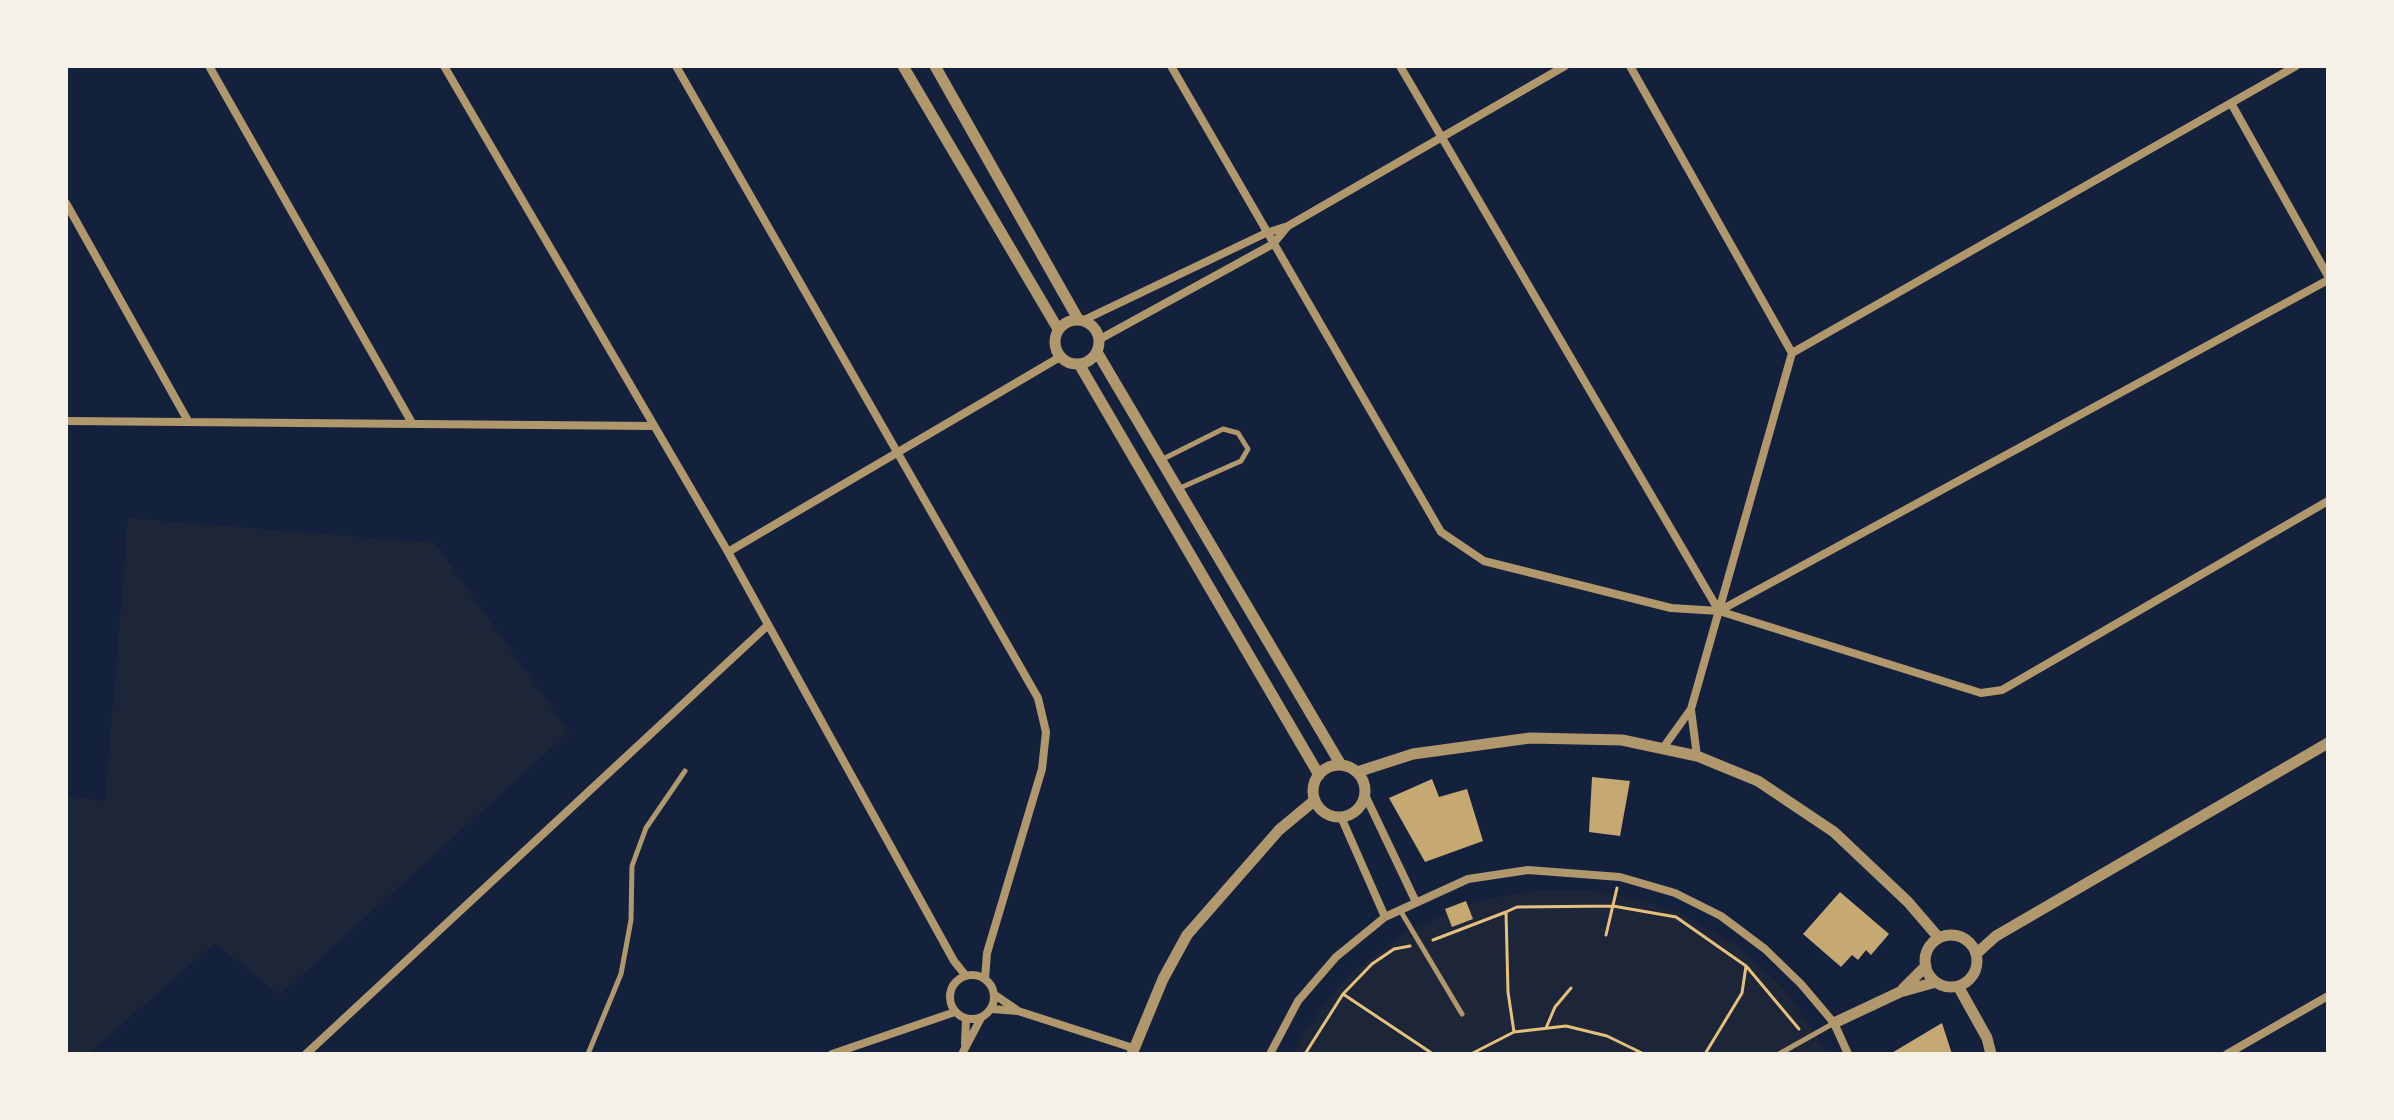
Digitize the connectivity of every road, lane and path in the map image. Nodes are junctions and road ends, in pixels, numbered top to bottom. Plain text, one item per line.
1 (209, 66) edge
2 (444, 66) edge
3 (676, 66) edge
4 (903, 66) edge
5 (935, 66) edge
6 (1171, 66) edge
7 (1400, 66) edge
8 (1565, 66) edge
9 (1630, 66) edge
10 (2296, 66) edge
11 (2231, 103) junction
12 (1441, 137) junction
13 (66, 203) edge
14 (1288, 226) junction
15 (1266, 233) junction
16 (1273, 244) junction
17 (2328, 278) edge
18 (1119, 303) junction
19 (1081, 319) junction
20 (1129, 321) junction
21 (1058, 329) junction
22 (1100, 339) junction
23 (1097, 352) junction
24 (1792, 353) junction
25 (1060, 357) junction
26 (1079, 364) junction
27 (66, 421) edge
28 (188, 421) junction
29 (412, 423) junction
30 (654, 426) junction
31 (899, 451) junction
32 (1163, 459) junction
33 (1180, 488) junction
34 (2328, 501) edge
35 (728, 552) junction
36 (1719, 611) junction
37 (768, 625) junction
38 (1691, 709) junction
39 (2328, 743) edge
40 (1663, 748) junction
41 (1697, 756) junction
42 (1341, 765) junction
43 (685, 771) dead end
44 (1357, 772) junction
45 (1319, 775) junction
46 (1365, 795) junction
47 (1315, 800) junction
48 (1341, 817) junction
49 (1620, 877) junction
50 (1415, 900) junction
51 (1613, 906) junction
52 (1399, 909) junction
53 (1385, 917) junction
54 (1606, 935) dead end
55 (1996, 936) junction
56 (1939, 938) junction
57 (1969, 942) junction
58 (1976, 954) junction
59 (1746, 966) junction
60 (1926, 966) junction
61 (971, 977) junction
62 (1936, 982) junction
63 (1958, 986) junction
64 (1571, 988) dead end
65 (1900, 992) junction
66 (995, 995) junction
67 (2328, 996) edge
68 (953, 1008) junction
69 (992, 1009) junction
70 (1018, 1011) junction
71 (1462, 1014) dead end
72 (981, 1018) junction
73 (966, 1019) junction
74 (1834, 1023) junction
75 (1546, 1028) junction
76 (1514, 1032) junction
77 (1806, 1038) junction
78 (964, 1049) edge
79 (1133, 1051) edge
80 (306, 1054) edge
81 (588, 1054) edge
82 (832, 1054) edge
83 (1270, 1054) edge
84 (1305, 1054) edge
85 (1433, 1054) edge
86 (1471, 1054) edge
87 (1644, 1054) edge
88 (1705, 1054) edge
89 (1779, 1054) edge
90 (1848, 1054) edge
91 (1991, 1054) edge
92 (2227, 1054) edge

1 - 29 street
2 - 30 street
3 - 31 street
4 - 21 street
5 - 19 street
6 - 15 street
7 - 12 street
8 - 12 street
9 - 24 street
10 - 11 street
11 - 17 street
11 - 24 street
12 - 14 street
12 - 36 street
13 - 28 street
14 - 15 street
14 - 16 street
15 - 16 street
15 - 18 street
16 - 20 street
16 - 36 street
17 - 36 street
18 - 19 street
18 - 20 street
19 - 21 street
19 - 22 street
20 - 22 street
21 - 25 street
22 - 23 street
23 - 26 street
23 - 32 street
24 - 36 street
25 - 26 street
25 - 31 street
26 - 45 street
27 - 28 street
28 - 29 street
29 - 30 street
30 - 35 street
31 - 35 street
31 - 61 street
32 - 33 street
32 - 33 lane
33 - 42 street
34 - 36 street
35 - 37 street
36 - 38 street
37 - 61 street
37 - 80 street
38 - 40 street
38 - 41 street
39 - 55 street
40 - 41 street
40 - 44 street
41 - 56 street
42 - 44 street
42 - 45 street
43 - 81 lane
44 - 46 street
45 - 47 street
46 - 48 street
46 - 50 street
47 - 48 street
47 - 79 street
48 - 53 street
49 - 50 street
49 - 51 path
49 - 74 street
50 - 52 street
51 - 54 path
51 - 59 path
51 - 76 path
52 - 53 street
52 - 71 lane
53 - 83 street
55 - 57 street
55 - 58 street
56 - 57 street
56 - 60 street
57 - 58 street
58 - 63 street
59 - 77 path
59 - 88 path
60 - 62 street
60 - 65 street
61 - 66 street
61 - 68 street
62 - 63 street
62 - 65 street
63 - 91 street
64 - 75 path
65 - 74 street
66 - 69 street
66 - 70 street
67 - 92 street
68 - 73 street
68 - 82 street
69 - 70 street
69 - 72 street
70 - 79 street
72 - 73 street
72 - 78 street
73 - 78 street
74 - 77 lane
74 - 90 street
75 - 76 path
75 - 87 path
76 - 86 path
77 - 89 lane
84 - 85 path

